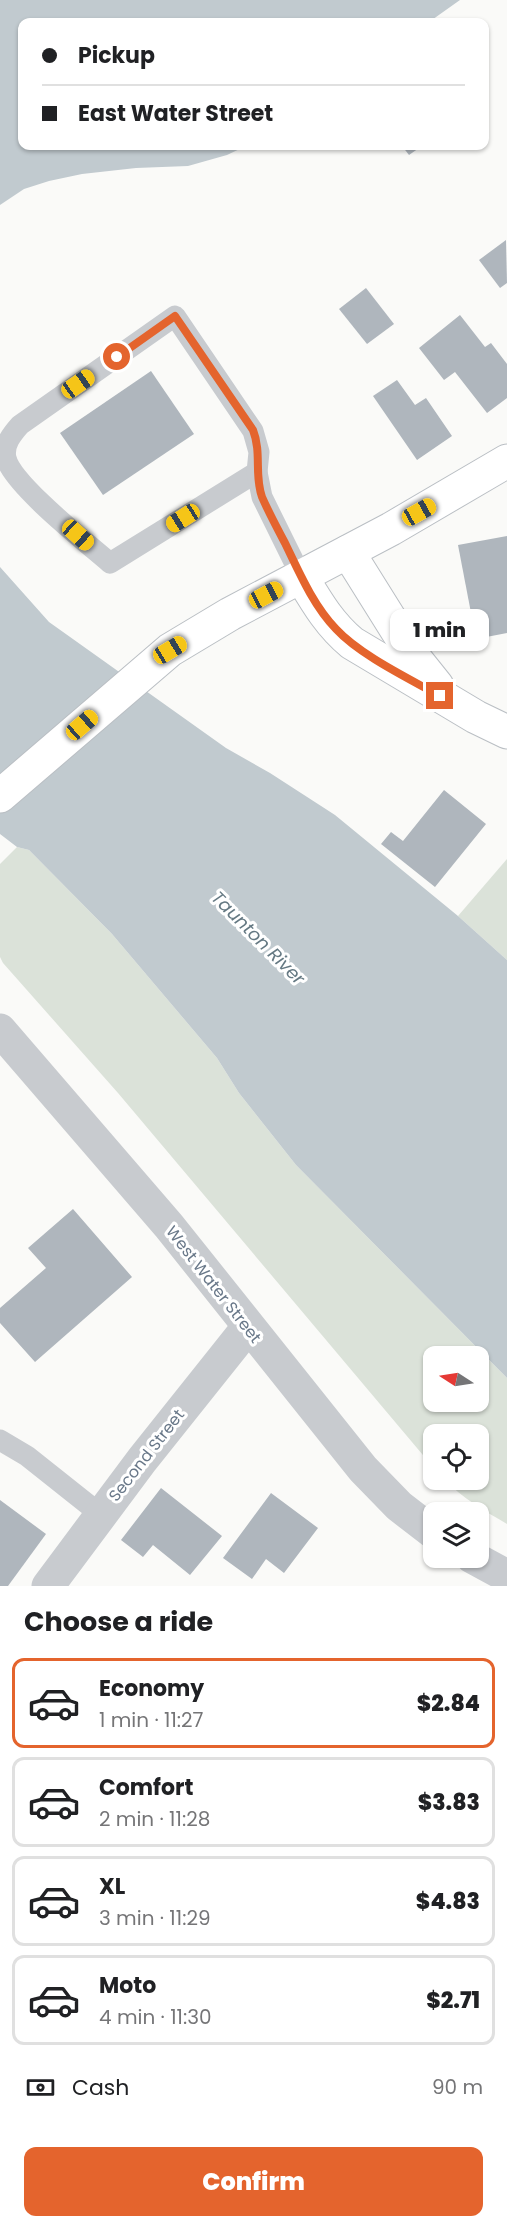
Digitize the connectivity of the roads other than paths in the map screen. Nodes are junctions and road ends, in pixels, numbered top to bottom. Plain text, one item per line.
1 (507, 461) edge
2 (257, 472) junction
3 (348, 552) junction
4 (301, 576) junction
5 (458, 706) junction
6 (507, 732) edge
7 (0, 796) edge
8 (1, 1035) edge
9 (248, 1327) junction
10 (0, 1440) edge
11 (100, 1514) junction
12 (423, 1525) edge
13 (489, 1566) edge
14 (507, 1576) edge
15 (48, 1586) edge

1 - 3 main road
2 - 2 lane
2 - 4 lane
3 - 4 main road
3 - 5 main road
4 - 5 main road
4 - 7 main road
5 - 6 main road
8 - 9 street, West Water Street
9 - 11 street, Second Street
9 - 12 street, West Water Street
10 - 11 lane
11 - 15 street, Second Street
13 - 14 street

